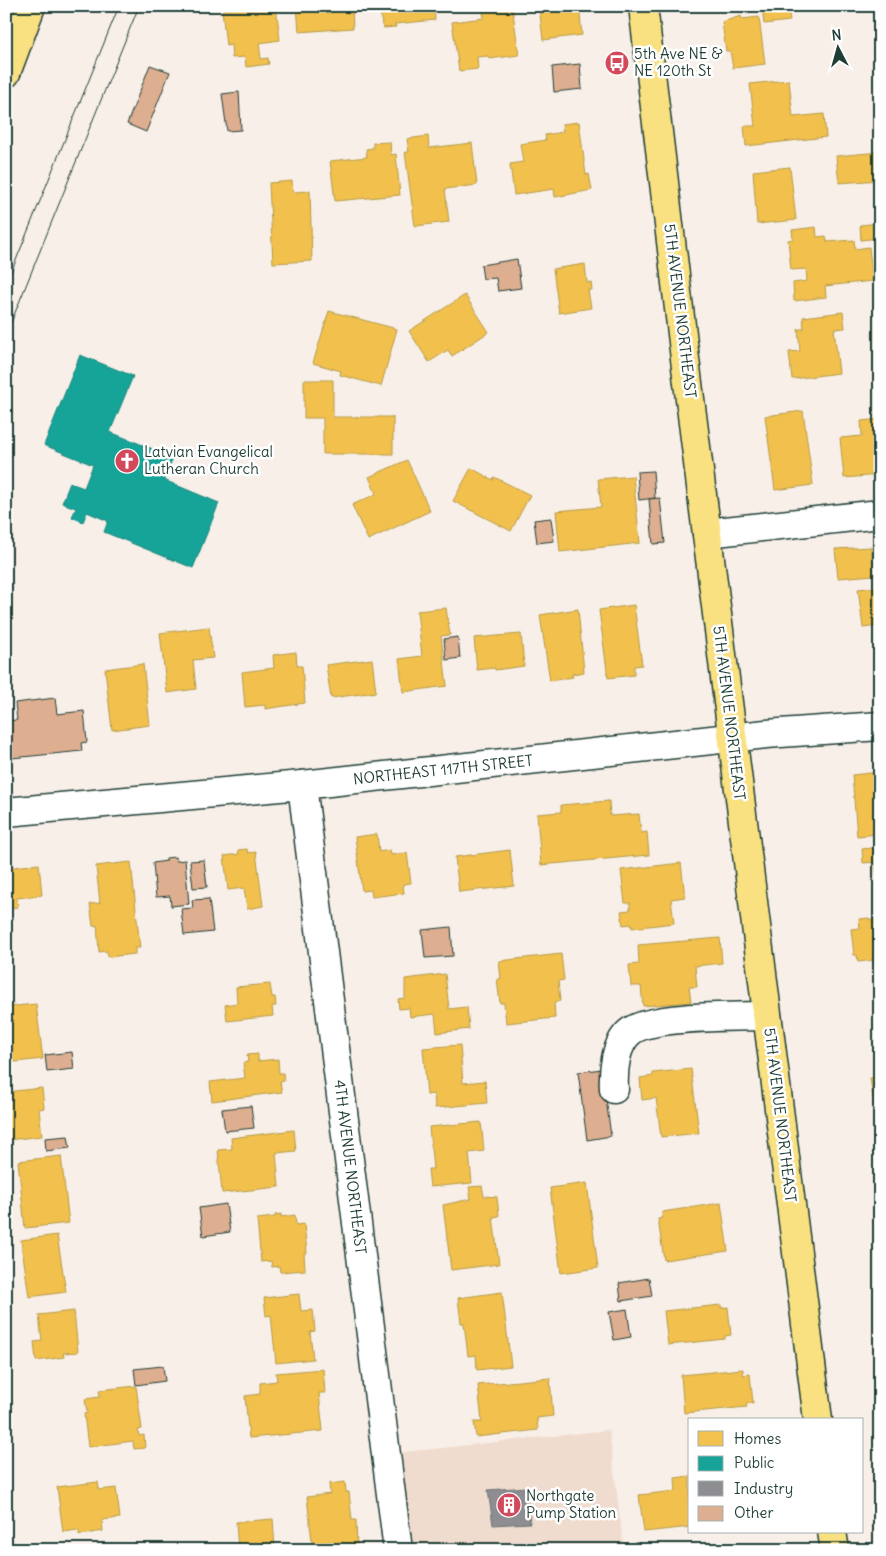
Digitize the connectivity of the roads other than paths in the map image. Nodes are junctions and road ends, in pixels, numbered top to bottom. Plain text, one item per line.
1 (31, 6) edge
2 (644, 6) edge
3 (6, 73) edge
4 (880, 514) edge
5 (708, 533) junction
6 (880, 726) edge
7 (732, 739) junction
8 (302, 785) junction
9 (6, 812) edge
10 (767, 1016) junction
11 (614, 1088) dead end
12 (818, 1418) edge
13 (832, 1534) edge
14 (398, 1550) edge
15 (835, 1550) edge

1 - 3 main road
2 - 5 main road, 5TH AVENUE NORTHEAST
4 - 5 street
5 - 7 main road, 5TH AVENUE NORTHEAST
6 - 7 street, NORTHEAST 117TH STREET
7 - 8 street, NORTHEAST 117TH STREET
7 - 10 main road, 5TH AVENUE NORTHEAST
8 - 9 street, NORTHEAST 117TH STREET
8 - 14 street, 4TH AVENUE NORTHEAST
10 - 11 street
10 - 12 main road, 5TH AVENUE NORTHEAST
13 - 15 main road

